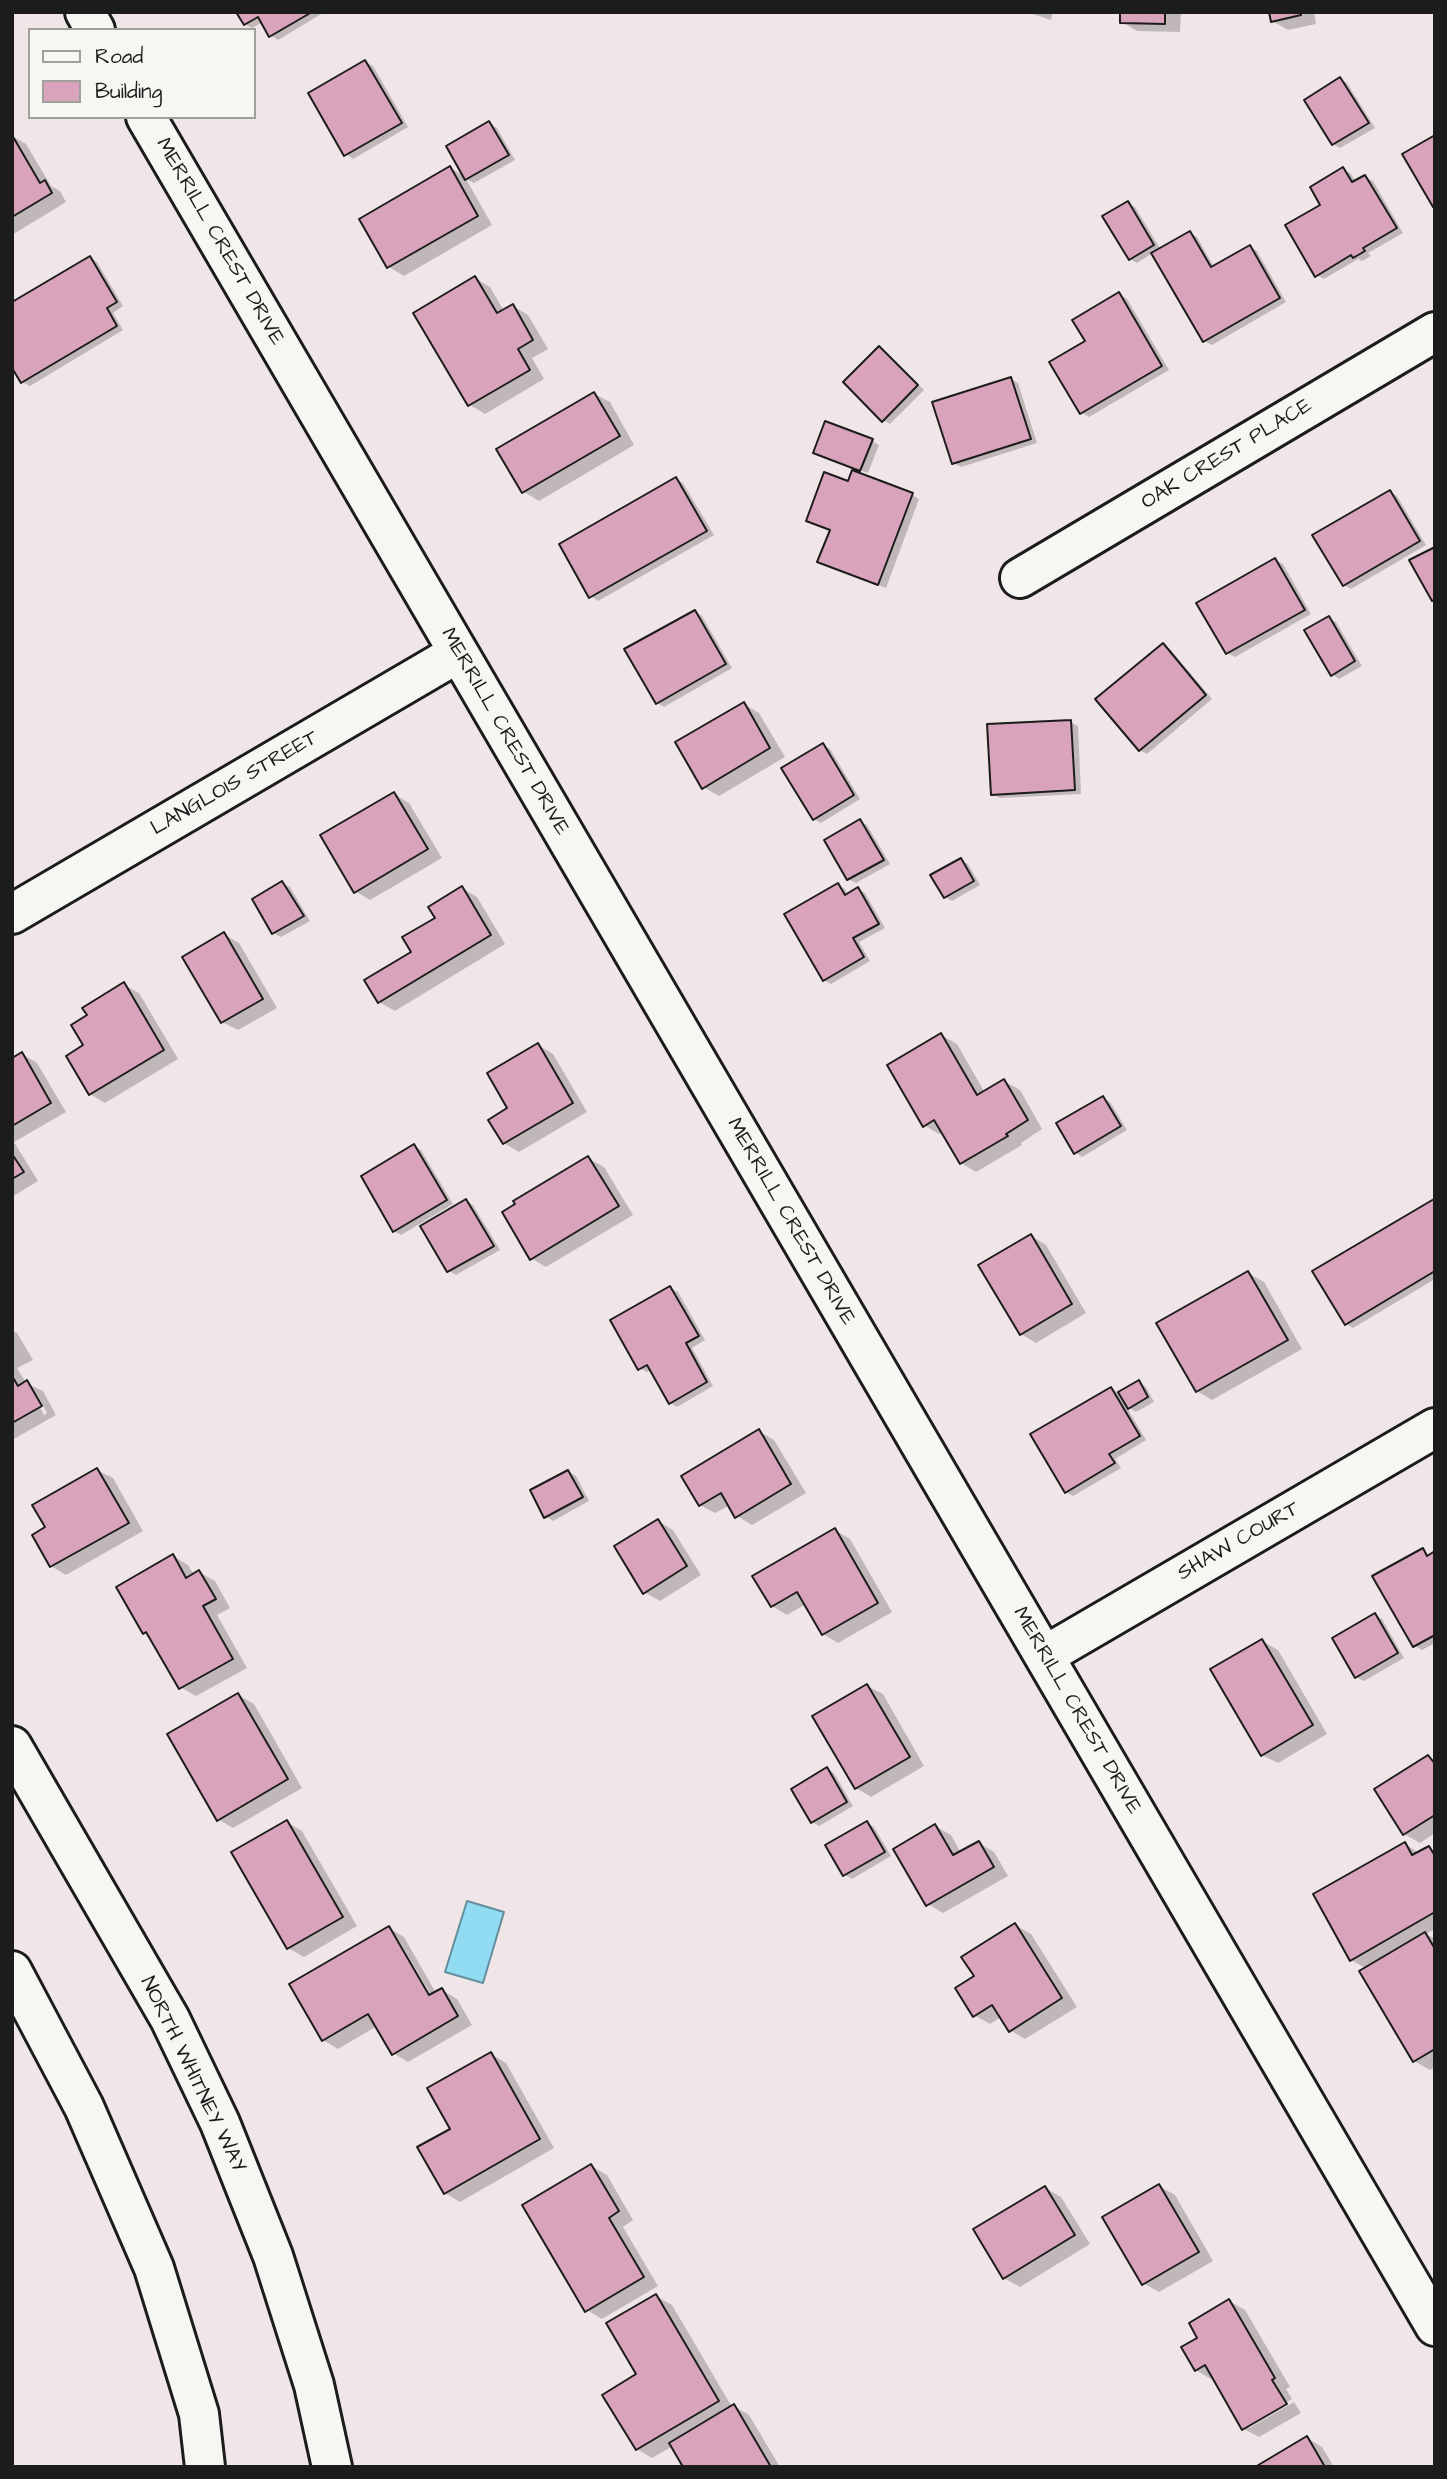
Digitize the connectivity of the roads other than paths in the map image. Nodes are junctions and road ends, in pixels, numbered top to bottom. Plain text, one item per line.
1 (85, 12) edge
2 (94, 28) edge
3 (147, 119) edge
4 (1435, 332) edge
5 (1020, 578) dead end
6 (458, 653) junction
7 (12, 914) edge
8 (1435, 1428) edge
9 (1044, 1656) junction
10 (12, 1746) edge
11 (12, 1971) edge
12 (1435, 2326) edge
13 (205, 2467) edge
14 (332, 2467) edge

1 - 2 street
3 - 6 street, MERRILL CREST DRIVE
4 - 5 street, OAK CREST PLACE
6 - 7 street, LANGLOIS STREET
6 - 9 street, MERRILL CREST DRIVE
8 - 9 street, SHAW COURT
9 - 12 street, MERRILL CREST DRIVE
10 - 14 street, NORTH WHITNEY WAY
11 - 13 street

